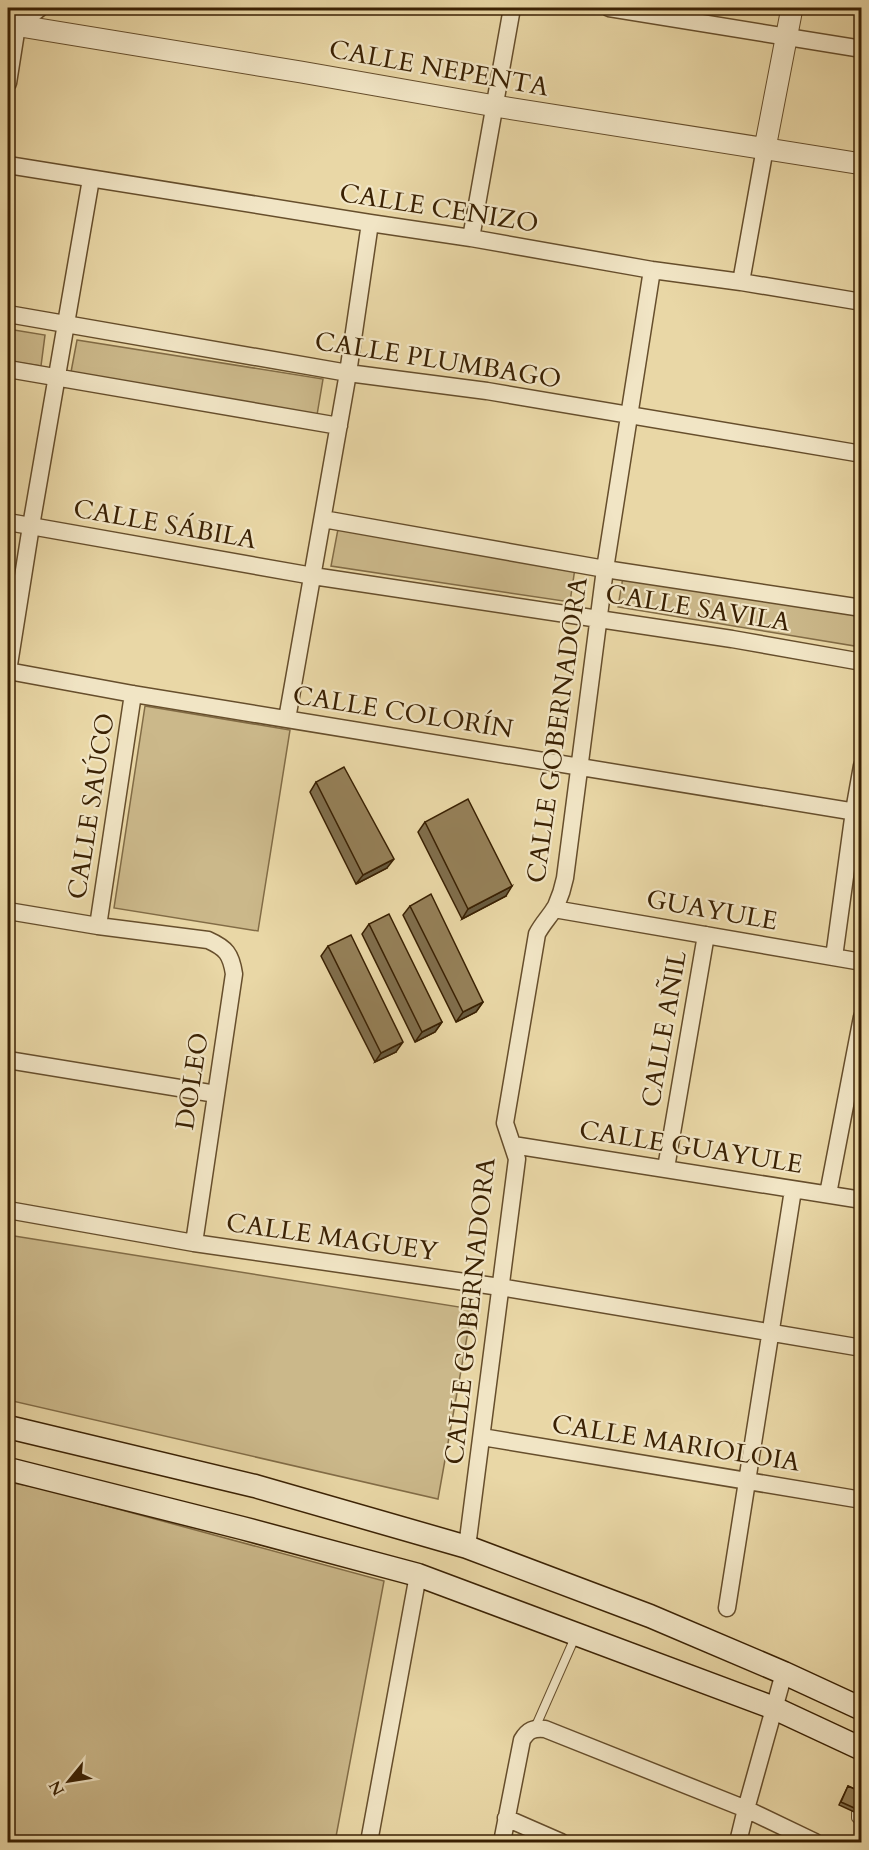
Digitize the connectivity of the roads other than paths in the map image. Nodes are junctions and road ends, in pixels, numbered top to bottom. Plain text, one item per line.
1 (40, 8) edge
2 (512, 8) edge
3 (609, 8) edge
4 (792, 8) edge
5 (12, 25) edge
6 (787, 37) junction
7 (861, 49) edge
8 (8, 83) edge
9 (495, 106) junction
10 (765, 148) junction
11 (861, 164) edge
12 (8, 165) edge
13 (91, 178) junction
14 (370, 223) junction
15 (471, 238) junction
16 (652, 270) junction
17 (741, 282) junction
18 (861, 302) edge
19 (8, 314) edge
20 (66, 324) junction
21 (8, 369) edge
22 (348, 373) junction
23 (57, 377) junction
24 (630, 416) junction
25 (339, 426) junction
26 (861, 454) edge
27 (323, 519) junction
28 (8, 522) edge
29 (31, 526) junction
30 (605, 569) junction
31 (313, 576) junction
32 (861, 608) edge
33 (598, 618) junction
34 (861, 662) edge
35 (8, 671) edge
36 (133, 694) junction
37 (287, 719) junction
38 (861, 766) edge
39 (580, 768) junction
40 (858, 812) edge
41 (554, 909) junction
42 (8, 911) edge
43 (98, 926) junction
44 (706, 935) junction
45 (834, 957) junction
46 (861, 962) edge
47 (861, 1017) edge
48 (8, 1060) edge
49 (216, 1094) junction
50 (513, 1145) junction
51 (666, 1168) junction
52 (793, 1190) junction
53 (828, 1194) junction
54 (861, 1200) edge
55 (8, 1210) edge
56 (194, 1243) junction
57 (500, 1287) junction
58 (770, 1333) junction
59 (861, 1348) edge
60 (8, 1427) edge
61 (483, 1437) junction
62 (8, 1469) edge
63 (748, 1481) junction
64 (861, 1500) edge
65 (467, 1547) junction
66 (418, 1575) junction
67 (727, 1608) dead end
68 (576, 1634) junction
69 (784, 1673) junction
70 (774, 1708) junction
71 (861, 1709) edge
72 (535, 1728) junction
73 (861, 1749) edge
74 (746, 1809) junction
75 (855, 1813) edge
76 (506, 1818) junction
77 (861, 1824) edge
78 (369, 1842) edge
79 (502, 1842) edge
80 (561, 1842) edge
81 (738, 1842) edge
82 (816, 1842) edge

1 - 5 street
2 - 9 street
3 - 6 street
4 - 6 street
5 - 8 street
5 - 9 street, CALLE NEPENTA
6 - 7 street
6 - 10 street
9 - 10 street, CALLE NEPENTA
9 - 15 street
10 - 11 street, CALLE NEPENTA
10 - 17 street
12 - 13 street, CALLE CENIZO
13 - 14 street, CALLE CENIZO
13 - 20 street
14 - 15 street, CALLE CENIZO
14 - 22 street
15 - 16 street, CALLE CENIZO
16 - 17 street, CALLE CENIZO
16 - 24 street, CALLE GOBERNADORA
17 - 18 street, CALLE CENIZO
19 - 20 street, CALLE PLUMBAGO
20 - 22 street, CALLE PLUMBAGO
20 - 23 street
21 - 23 street
22 - 24 street, CALLE PLUMBAGO
22 - 25 street
23 - 25 street
23 - 29 street
24 - 26 street, CALLE PLUMBAGO
24 - 30 street, CALLE GOBERNADORA
25 - 27 street
27 - 30 street, CALLE SAVILA
27 - 31 street
28 - 29 street, CALLE SÁBILA
29 - 31 street, CALLE SÁBILA
29 - 35 street
30 - 32 street, CALLE SAVILA
30 - 33 street, CALLE GOBERNADORA
31 - 33 street, CALLE SAVILA
31 - 37 street
33 - 34 street, CALLE SAVILA
33 - 39 street, CALLE GOBERNADORA
35 - 36 street, CALLE COLORÍN
36 - 37 street, CALLE COLORÍN
36 - 43 street, CALLE SAÚCO
37 - 39 street, CALLE COLORÍN
38 - 40 street
39 - 40 street, CALLE COLORÍN
39 - 41 street, CALLE GOBERNADORA
40 - 45 street
41 - 44 street, GUAYULE
41 - 50 street, CALLE GOBERNADORA
42 - 43 street
43 - 49 street, DOLEO
44 - 45 street, GUAYULE
44 - 51 street, CALLE AÑIL
45 - 46 street, GUAYULE
47 - 53 street
48 - 49 street
49 - 56 street, DOLEO
50 - 51 street, CALLE GUAYULE
50 - 57 street, CALLE GOBERNADORA
51 - 52 street, CALLE GUAYULE
52 - 53 street, CALLE GUAYULE
52 - 58 street
53 - 54 street, CALLE GUAYULE
55 - 56 street, CALLE MAGUEY
56 - 57 street, CALLE MAGUEY
57 - 58 street, CALLE MAGUEY
57 - 61 street, CALLE GOBERNADORA
58 - 59 street, CALLE MAGUEY
58 - 63 street
60 - 65 main road
61 - 63 street, CALLE MARIOLOIA
61 - 65 street, CALLE GOBERNADORA
62 - 66 main road
63 - 64 street, CALLE MARIOLOIA
63 - 67 street
65 - 69 main road
66 - 68 main road
66 - 78 street
68 - 70 main road
68 - 72 lane
69 - 70 street
69 - 71 main road
70 - 73 main road
70 - 74 street
72 - 74 street
72 - 76 street
74 - 81 street
74 - 82 street
75 - 77 lane
76 - 79 street
76 - 80 street

